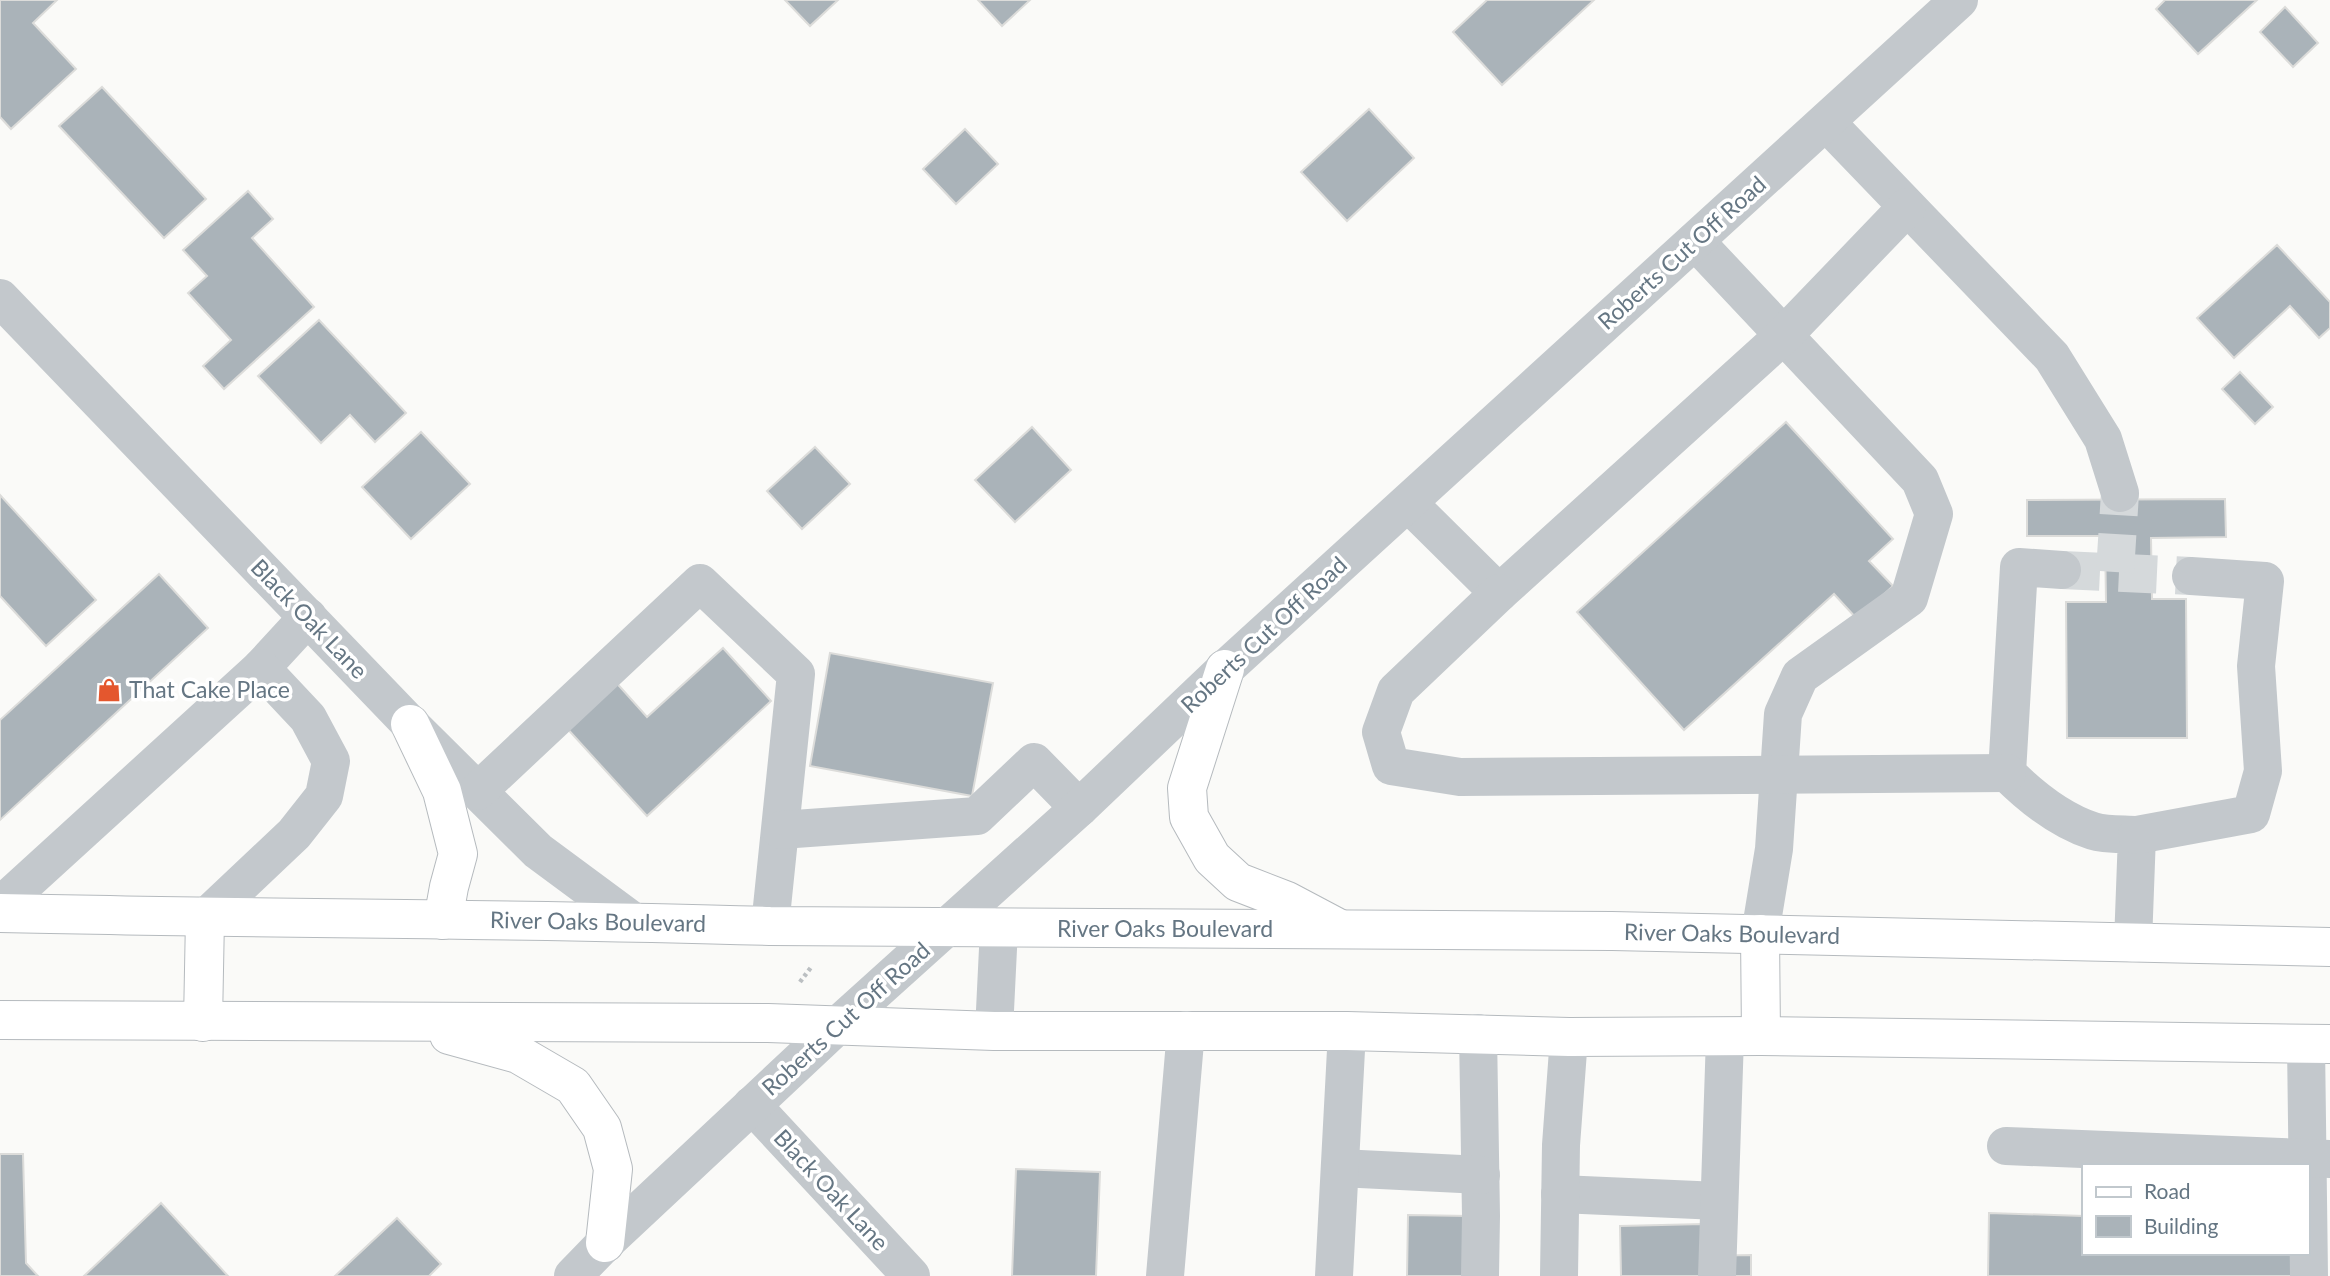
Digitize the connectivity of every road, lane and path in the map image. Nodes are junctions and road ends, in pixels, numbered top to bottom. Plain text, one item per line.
1 (1959, 0) edge
2 (1825, 122) junction
3 (1907, 206) junction
4 (1695, 241) junction
5 (0, 298) edge
6 (1784, 335) junction
7 (2120, 493) tunnel mouth
8 (1408, 503) junction
9 (2062, 570) tunnel mouth
10 (2191, 576) tunnel mouth
11 (1499, 593) junction
12 (308, 617) junction
13 (261, 668) junction
14 (1225, 669) junction
15 (410, 724) junction
16 (2007, 773) junction
17 (1779, 775) junction
18 (478, 791) junction
19 (1079, 808) junction
20 (781, 830) junction
21 (2137, 835) junction
22 (0, 906) edge
23 (0, 913) edge
24 (205, 918) junction
25 (443, 920) junction
26 (634, 922) junction
27 (770, 926) junction
28 (947, 927) junction
29 (999, 928) junction
30 (1343, 931) junction
31 (1760, 934) junction
32 (2133, 943) junction
33 (2330, 947) edge
34 (814, 964) dead end
35 (800, 982) dead end
36 (0, 1020) edge
37 (400, 1021) junction
38 (204, 1022) junction
39 (838, 1025) junction
40 (1186, 1030) junction
41 (994, 1031) junction
42 (1347, 1031) junction
43 (1478, 1033) junction
44 (1569, 1037) junction
45 (1743, 1037) junction
46 (2318, 1044) edge
47 (752, 1105) junction
48 (2006, 1146) dead end
49 (2320, 1159) edge
50 (1340, 1168) junction
51 (1480, 1175) junction
52 (1560, 1194) junction
53 (1719, 1201) junction
54 (605, 1243) junction
55 (573, 1276) edge
56 (911, 1276) edge
57 (1166, 1276) edge
58 (1334, 1276) edge
59 (1480, 1276) edge
60 (1559, 1276) edge
61 (1717, 1276) edge
62 (2309, 1276) edge

1 - 2 street, Roberts Cut Off Road
2 - 3 street
2 - 4 street, Roberts Cut Off Road
3 - 6 street
3 - 7 street
4 - 6 street
4 - 8 street, Roberts Cut Off Road
5 - 12 street, Black Oak Lane
6 - 11 street
6 - 17 street
8 - 11 street
8 - 14 street, Roberts Cut Off Road
9 - 16 street
10 - 21 street
11 - 17 street
12 - 13 street
12 - 15 street, Black Oak Lane
13 - 22 street
13 - 24 street
14 - 19 street, Roberts Cut Off Road
14 - 30 main road
15 - 18 street, Black Oak Lane
15 - 25 main road
16 - 17 street
16 - 21 street
17 - 31 street
18 - 20 street
18 - 26 street, Black Oak Lane
19 - 20 street
19 - 28 street, Roberts Cut Off Road
20 - 27 street
21 - 32 street
23 - 24 main road, River Oaks Boulevard
24 - 25 main road, River Oaks Boulevard
24 - 38 main road
25 - 26 main road, River Oaks Boulevard
26 - 27 main road, River Oaks Boulevard
27 - 28 main road, River Oaks Boulevard
28 - 29 main road, River Oaks Boulevard
28 - 39 street, Roberts Cut Off Road
29 - 30 main road, River Oaks Boulevard
29 - 41 street
30 - 31 main road, River Oaks Boulevard
31 - 32 main road, River Oaks Boulevard
31 - 45 main road
32 - 33 main road, River Oaks Boulevard
34 - 35 path
36 - 38 main road
37 - 38 main road
37 - 39 main road
37 - 54 main road
39 - 41 main road
39 - 47 street, Roberts Cut Off Road
40 - 41 main road
40 - 42 main road
40 - 57 street
42 - 43 main road
42 - 50 street
43 - 44 main road
43 - 51 street
44 - 45 main road
44 - 52 street
45 - 46 main road
45 - 53 street
46 - 49 street
47 - 54 street, Roberts Cut Off Road
47 - 56 street, Black Oak Lane
48 - 49 street
49 - 62 street
50 - 51 street
50 - 58 street
51 - 59 street
52 - 53 street
52 - 60 street
53 - 61 street
54 - 55 street, Roberts Cut Off Road

